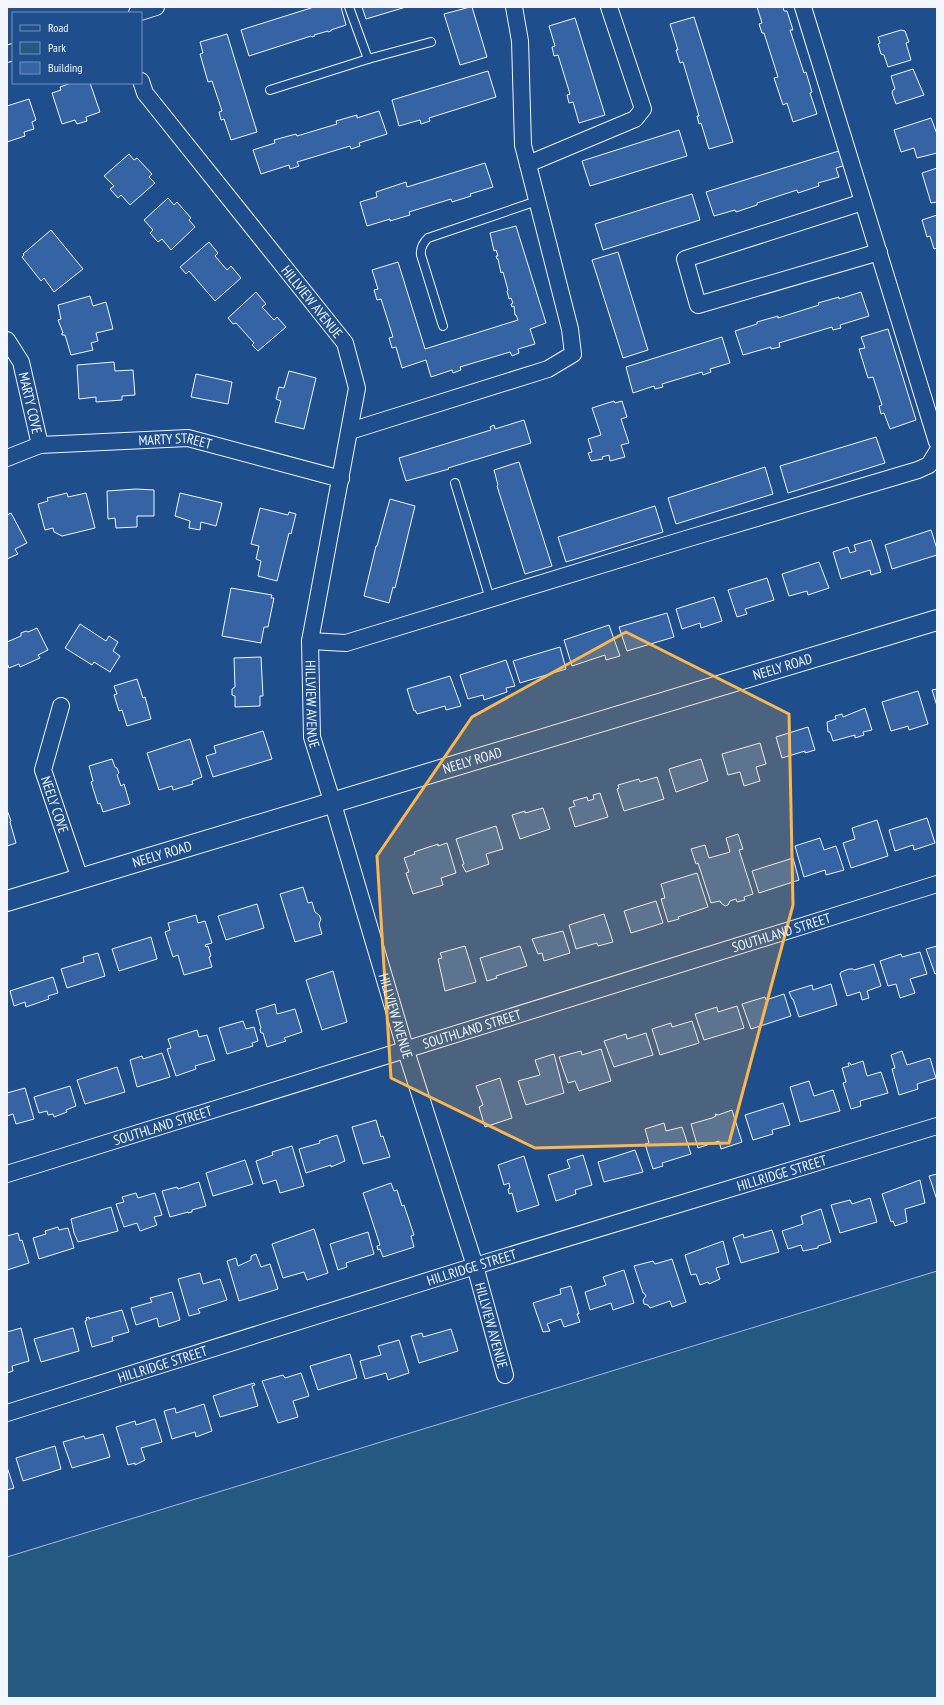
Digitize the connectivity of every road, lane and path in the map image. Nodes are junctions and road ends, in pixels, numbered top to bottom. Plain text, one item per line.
1 (156, 7) edge
2 (348, 7) edge
3 (514, 7) edge
4 (609, 7) edge
5 (802, 7) edge
6 (140, 12) edge
7 (432, 42) dead end
8 (368, 59) junction
9 (142, 83) edge
10 (270, 90) dead end
11 (528, 164) junction
12 (537, 201) junction
13 (863, 202) junction
14 (879, 252) junction
15 (443, 326) dead end
16 (7, 340) edge
17 (350, 432) junction
18 (937, 442) edge
19 (40, 445) junction
20 (937, 452) edge
21 (7, 458) edge
22 (341, 479) junction
23 (455, 483) dead end
24 (490, 599) junction
25 (937, 620) edge
26 (310, 641) junction
27 (61, 706) dead end
28 (334, 804) junction
29 (80, 879) junction
30 (937, 884) edge
31 (7, 901) edge
32 (406, 1051) junction
33 (937, 1126) edge
34 (7, 1174) edge
35 (475, 1266) junction
36 (505, 1375) dead end
37 (7, 1413) edge

1 - 6 street
2 - 8 lane
3 - 11 street
4 - 11 street
5 - 13 street
7 - 8 lane
8 - 10 lane
9 - 17 street, HILLVIEW AVENUE
11 - 12 street
12 - 15 lane
12 - 17 street
13 - 14 street
13 - 14 street
14 - 18 street
16 - 19 street, MARTY COVE
17 - 22 street, HILLVIEW AVENUE
19 - 21 street, MARTY STREET
19 - 22 street, MARTY STREET
20 - 24 street
22 - 26 street, HILLVIEW AVENUE
23 - 24 lane
24 - 26 street
25 - 28 street, NEELY ROAD
26 - 28 street, HILLVIEW AVENUE
27 - 29 street, NEELY COVE
28 - 29 street, NEELY ROAD
28 - 32 street, HILLVIEW AVENUE
29 - 31 street, NEELY ROAD
30 - 32 street, SOUTHLAND STREET
32 - 34 street, SOUTHLAND STREET
32 - 35 street, HILLVIEW AVENUE
33 - 35 street, HILLRIDGE STREET
35 - 36 street, HILLVIEW AVENUE
35 - 37 street, HILLRIDGE STREET

